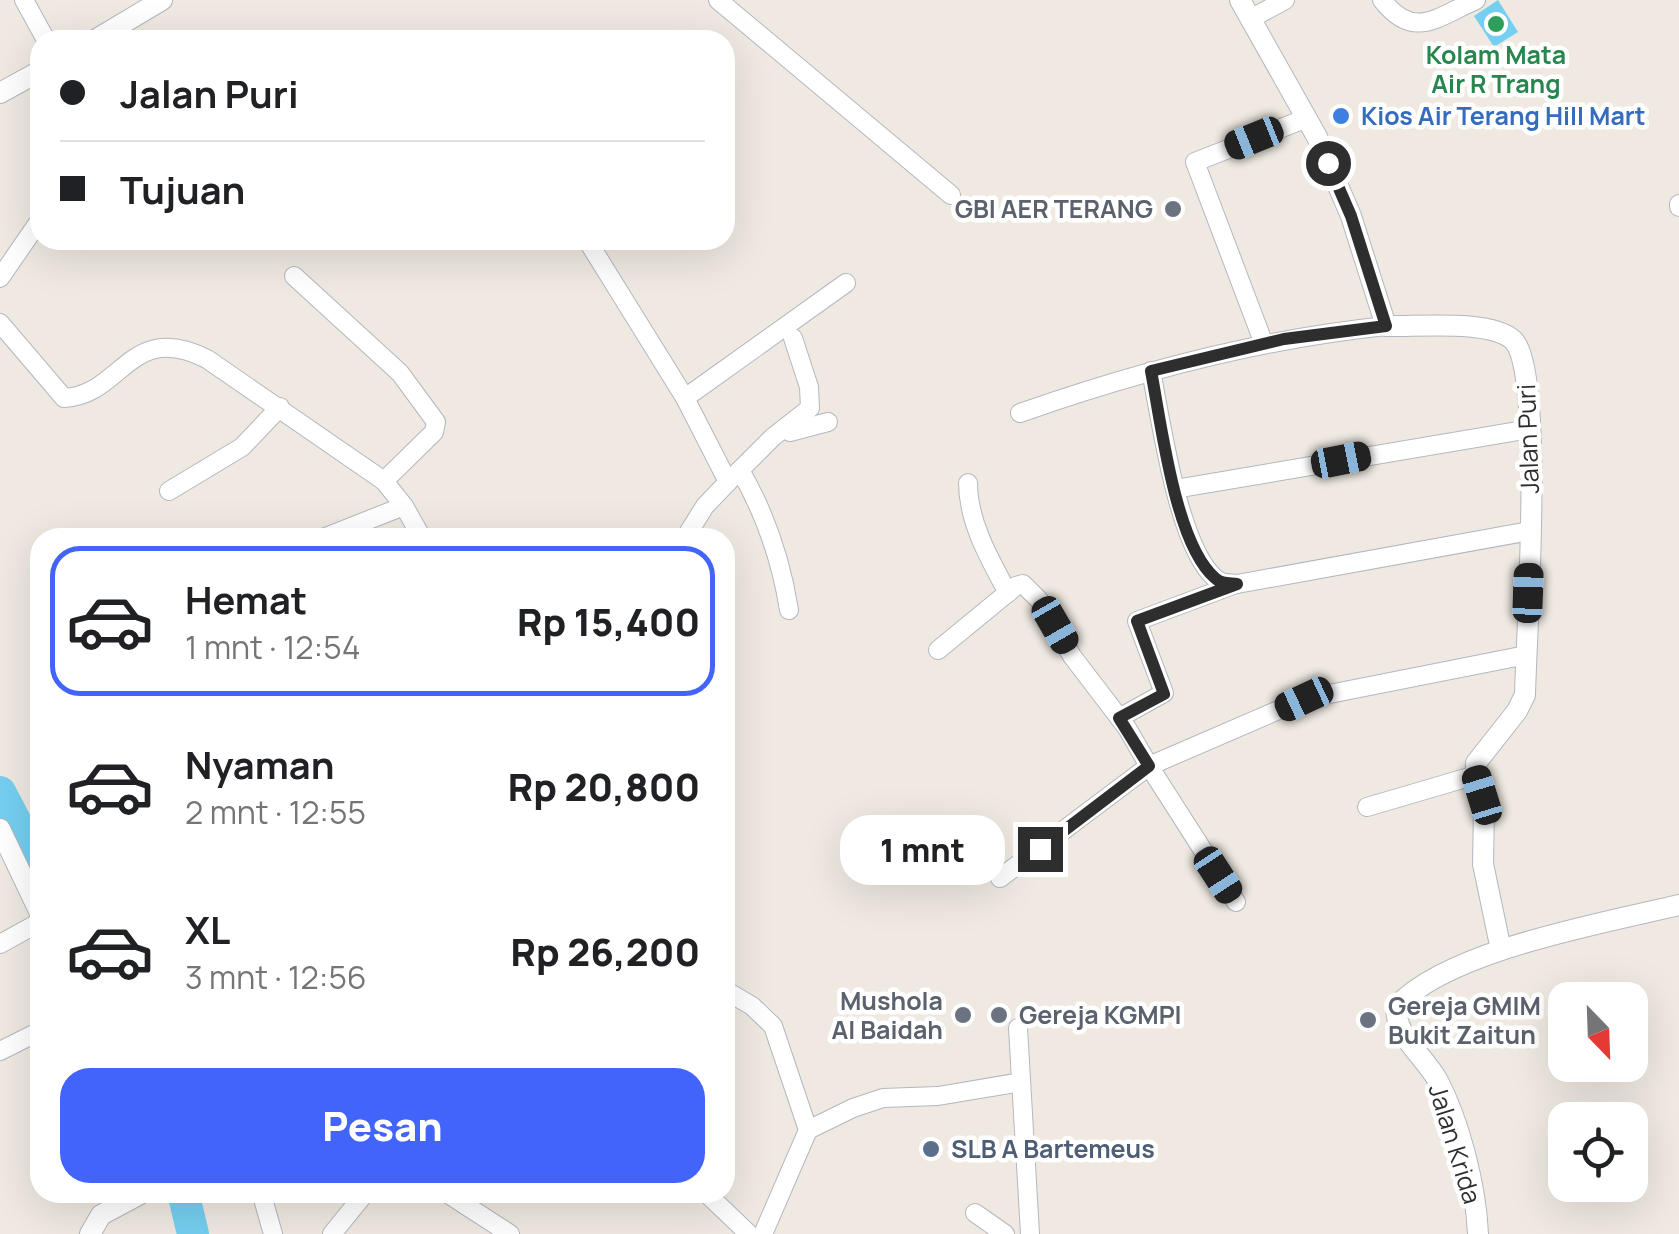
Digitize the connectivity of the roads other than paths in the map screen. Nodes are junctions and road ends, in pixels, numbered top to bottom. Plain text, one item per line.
1 (24, 0) edge
2 (161, 0) edge
3 (718, 0) edge
4 (1286, 0) edge
5 (1382, 0) edge
6 (1476, 0) edge
7 (1246, 9) edge
8 (40, 30) edge
9 (112, 30) edge
10 (30, 76) edge
11 (0, 93) edge
12 (1307, 118) junction
13 (951, 195) dead end
14 (30, 234) edge
15 (593, 250) edge
16 (294, 276) dead end
17 (0, 278) edge
18 (846, 283) dead end
19 (0, 323) edge
20 (1386, 326) junction
21 (792, 338) dead end
22 (1264, 344) junction
23 (1151, 371) junction
24 (685, 398) junction
25 (280, 408) junction
26 (1020, 413) dead end
27 (828, 422) dead end
28 (1530, 429) junction
29 (773, 437) junction
30 (734, 476) junction
31 (384, 481) junction
32 (968, 483) dead end
33 (1175, 489) junction
34 (169, 491) dead end
35 (404, 506) junction
36 (348, 528) edge
37 (416, 528) edge
38 (691, 528) edge
39 (1530, 531) junction
40 (1237, 584) junction
41 (1008, 594) junction
42 (789, 610) dead end
43 (938, 650) dead end
44 (1526, 655) junction
45 (1119, 718) junction
46 (1149, 766) junction
47 (1476, 775) junction
48 (1368, 807) dead end
49 (2, 838) edge
50 (1000, 878) dead end
51 (30, 893) edge
52 (1236, 902) dead end
53 (1679, 906) edge
54 (30, 928) edge
55 (0, 944) edge
56 (1501, 950) junction
57 (735, 994) edge
58 (1018, 1028) dead end
59 (30, 1037) edge
60 (0, 1051) edge
61 (1021, 1082) junction
62 (808, 1130) junction
63 (123, 1203) edge
64 (264, 1203) edge
65 (357, 1203) edge
66 (461, 1203) edge
67 (717, 1203) edge
68 (975, 1213) dead end
69 (90, 1234) edge
70 (272, 1234) edge
71 (332, 1234) edge
72 (510, 1234) edge
73 (749, 1234) edge
74 (763, 1234) edge
75 (1005, 1234) edge
76 (1030, 1234) edge
77 (1478, 1234) edge

1 - 8 street
2 - 9 street
3 - 13 street
4 - 7 street
5 - 6 street
7 - 12 street
10 - 11 street
12 - 20 street
12 - 22 street
14 - 17 street
15 - 24 street
16 - 31 street
18 - 24 street
19 - 25 street
20 - 22 street
20 - 28 street, Jalan Puri
21 - 29 street
22 - 23 street
23 - 26 street
23 - 33 street
24 - 30 street
25 - 31 street
25 - 34 street
27 - 29 street
28 - 33 street
28 - 39 street, Jalan Puri
29 - 30 street
30 - 38 street
30 - 42 street
31 - 35 street
32 - 41 street
33 - 40 street
35 - 36 street
35 - 37 street
39 - 40 street
39 - 44 street, Jalan Puri
40 - 45 street
41 - 43 street
41 - 45 street
44 - 46 street
44 - 47 street, Jalan Puri
45 - 46 street
46 - 50 street
46 - 52 street
47 - 48 street
47 - 56 street
49 - 51 street
53 - 56 street
54 - 55 street
56 - 77 street, Jalan Krida
57 - 62 street
58 - 61 street
59 - 60 street
61 - 62 street
61 - 76 street
62 - 74 street
63 - 69 street
64 - 70 street
65 - 71 street
66 - 72 street
67 - 73 street
68 - 75 street

